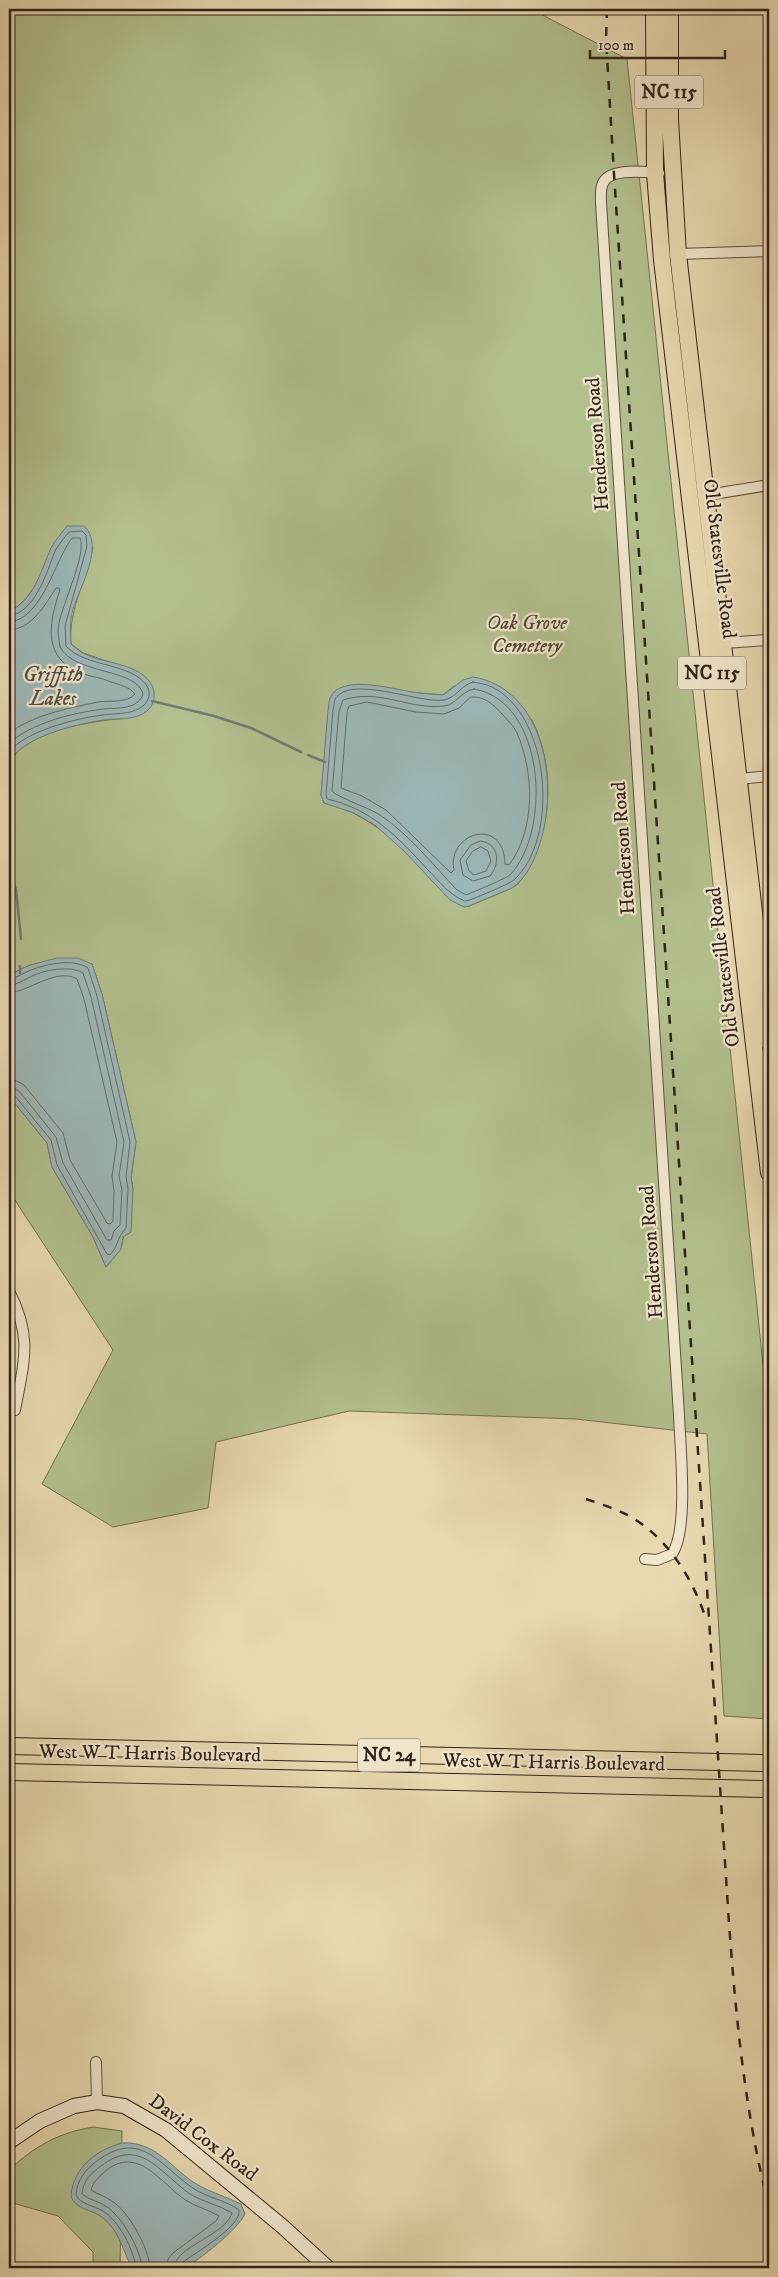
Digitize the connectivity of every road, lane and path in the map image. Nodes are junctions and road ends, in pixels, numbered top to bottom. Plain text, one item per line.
1 (654, 9) edge
2 (670, 9) edge
3 (655, 173) junction
4 (672, 174) junction
5 (769, 251) edge
6 (678, 254) junction
7 (769, 484) edge
8 (707, 495) junction
9 (769, 640) edge
10 (724, 643) junction
11 (769, 776) edge
12 (739, 779) junction
13 (757, 955) edge
14 (769, 1042) edge
15 (769, 1173) edge
16 (9, 1291) edge
17 (14, 1410) dead end
18 (645, 1559) dead end
19 (9, 1746) edge
20 (769, 1763) edge
21 (9, 1772) edge
22 (769, 1789) edge
23 (96, 2062) dead end
24 (97, 2102) junction
25 (9, 2142) edge
26 (328, 2268) edge

1 - 3 main road, Old Statesville Road / NC 115
2 - 4 main road, Old Statesville Road / NC 115
3 - 4 street, Henderson Road
3 - 13 main road, Old Statesville Road / NC 115
3 - 18 street, Henderson Road
4 - 6 main road, Old Statesville Road / NC 115
5 - 6 street
6 - 8 main road, Old Statesville Road / NC 115
7 - 8 street
8 - 10 main road, Old Statesville Road / NC 115
9 - 10 street
10 - 12 main road, Old Statesville Road / NC 115
11 - 12 street
12 - 13 main road, Old Statesville Road / NC 115
13 - 14 main road, Old Statesville Road / NC 115
13 - 15 main road, Old Statesville Road / NC 115
16 - 17 street
19 - 20 main road, West W T Harris Boulevard / NC 24
21 - 22 main road, West W T Harris Boulevard / NC 24
23 - 24 street
24 - 25 main road, David Cox Road
24 - 26 main road, David Cox Road

